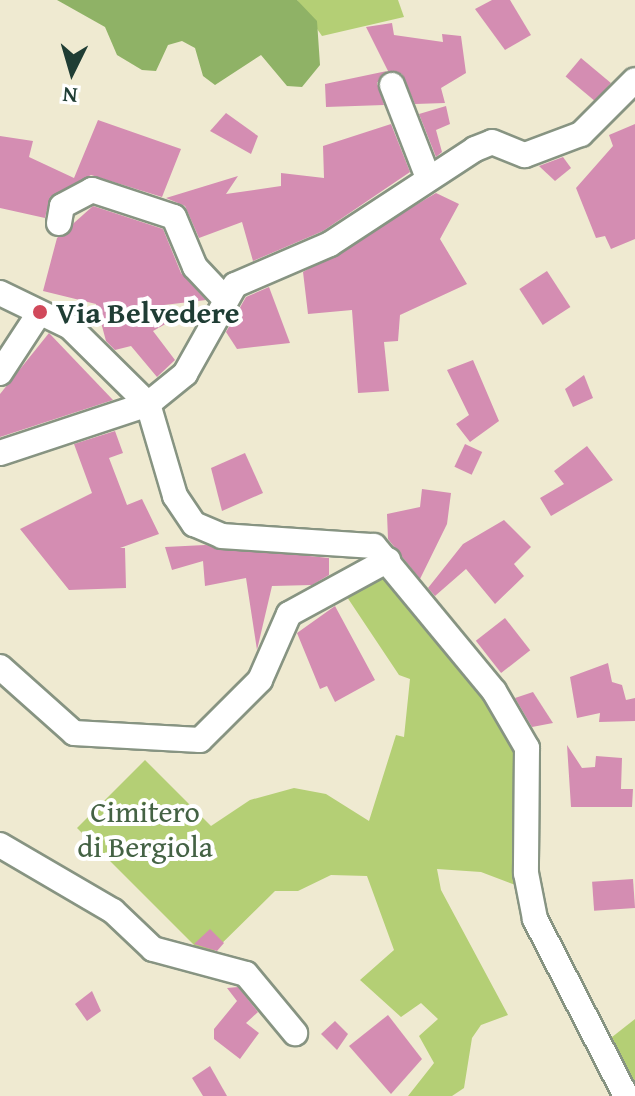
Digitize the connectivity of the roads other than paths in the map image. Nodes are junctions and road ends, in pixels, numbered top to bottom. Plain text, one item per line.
1 (635, 80) edge
2 (392, 85) dead end
3 (428, 178) junction
4 (59, 223) dead end
5 (0, 293) edge
6 (225, 299) junction
7 (38, 315) junction
8 (0, 373) edge
9 (148, 404) junction
10 (0, 453) edge
11 (388, 560) junction
12 (0, 667) edge
13 (0, 845) edge
14 (295, 1033) dead end
15 (626, 1096) edge

1 - 3 street
2 - 3 street
3 - 6 street
4 - 6 street
5 - 7 street
6 - 9 street
7 - 8 street
7 - 9 street
9 - 10 street
9 - 11 street
11 - 12 street
11 - 15 street
13 - 14 street

